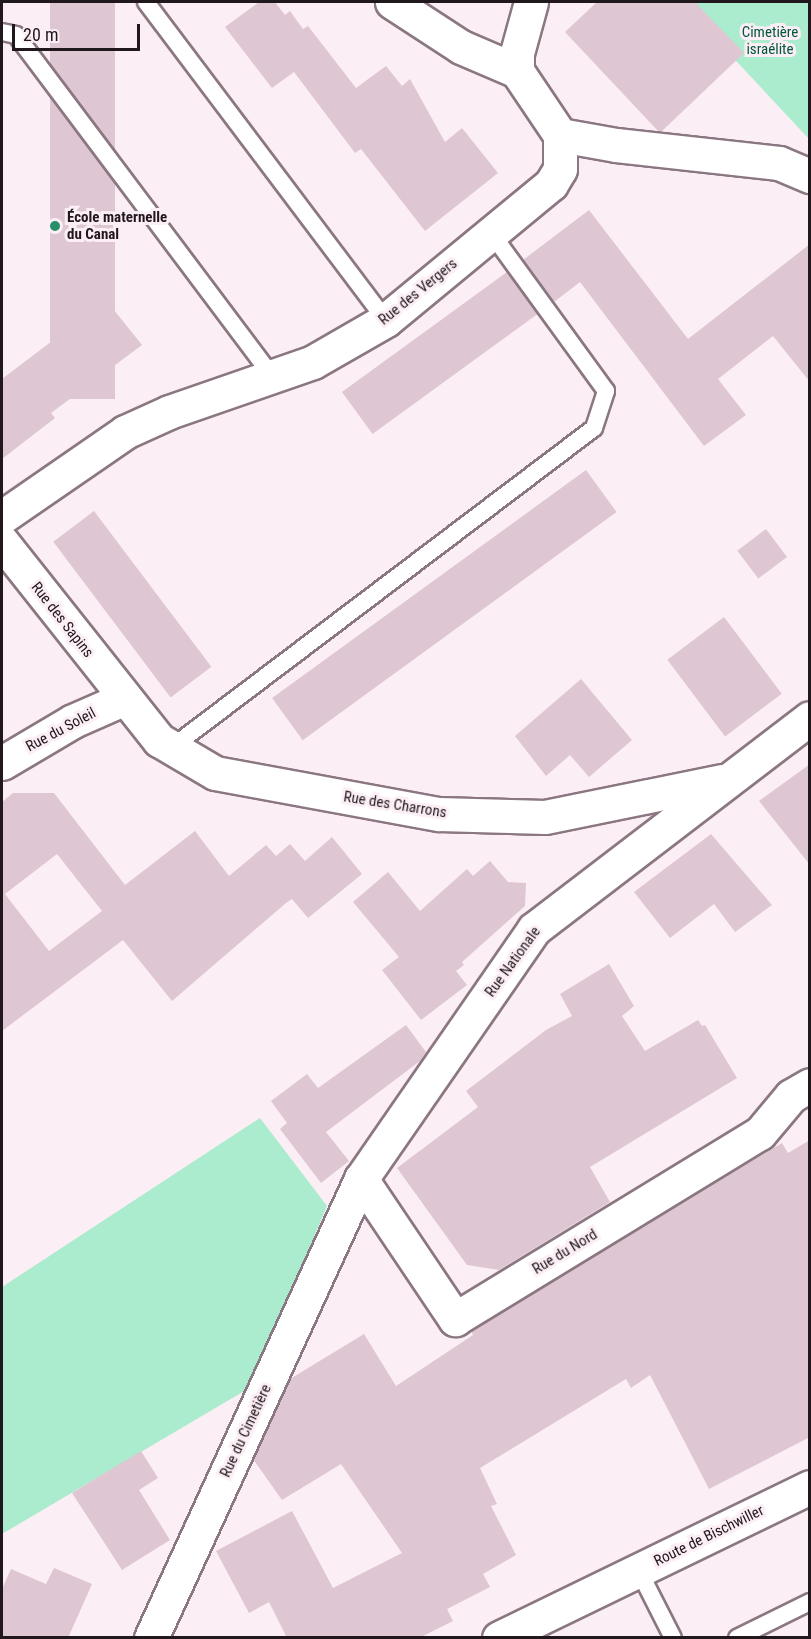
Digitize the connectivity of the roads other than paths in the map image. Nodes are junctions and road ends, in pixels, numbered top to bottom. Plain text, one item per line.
1 (146, 2) edge
2 (392, 2) edge
3 (531, 2) edge
4 (2, 32) edge
5 (518, 72) junction
6 (560, 135) junction
7 (810, 177) edge
8 (491, 233) junction
9 (386, 320) junction
10 (273, 377) junction
11 (2, 517) edge
12 (2, 542) edge
13 (123, 699) junction
14 (810, 717) edge
15 (171, 748) junction
16 (2, 763) edge
17 (729, 779) junction
18 (810, 1085) edge
19 (361, 1179) junction
20 (341, 1225) joint
21 (810, 1487) edge
22 (638, 1569) junction
23 (810, 1602) edge
24 (152, 1638) edge
25 (499, 1638) edge
26 (673, 1638) edge
27 (737, 1638) edge

1 - 9 lane
2 - 5 street
3 - 5 street
4 - 10 lane
5 - 6 street
6 - 7 street
6 - 8 street, Rue des Vergers
8 - 9 street, Rue des Vergers
8 - 15 lane
9 - 10 street, Rue des Vergers
10 - 11 street, Rue des Vergers
12 - 13 street, Rue des Sapins
13 - 15 street, Rue des Charrons
13 - 16 street, Rue du Soleil
14 - 17 street, Rue Nationale
15 - 17 street, Rue des Charrons
17 - 19 street, Rue Nationale
18 - 19 street, Rue du Nord
19 - 20 street, Rue Nationale
20 - 24 street, Rue du Cimetière
21 - 22 street, Route de Bischwiller
22 - 25 street, Route de Bischwiller
22 - 26 lane
23 - 27 lane

